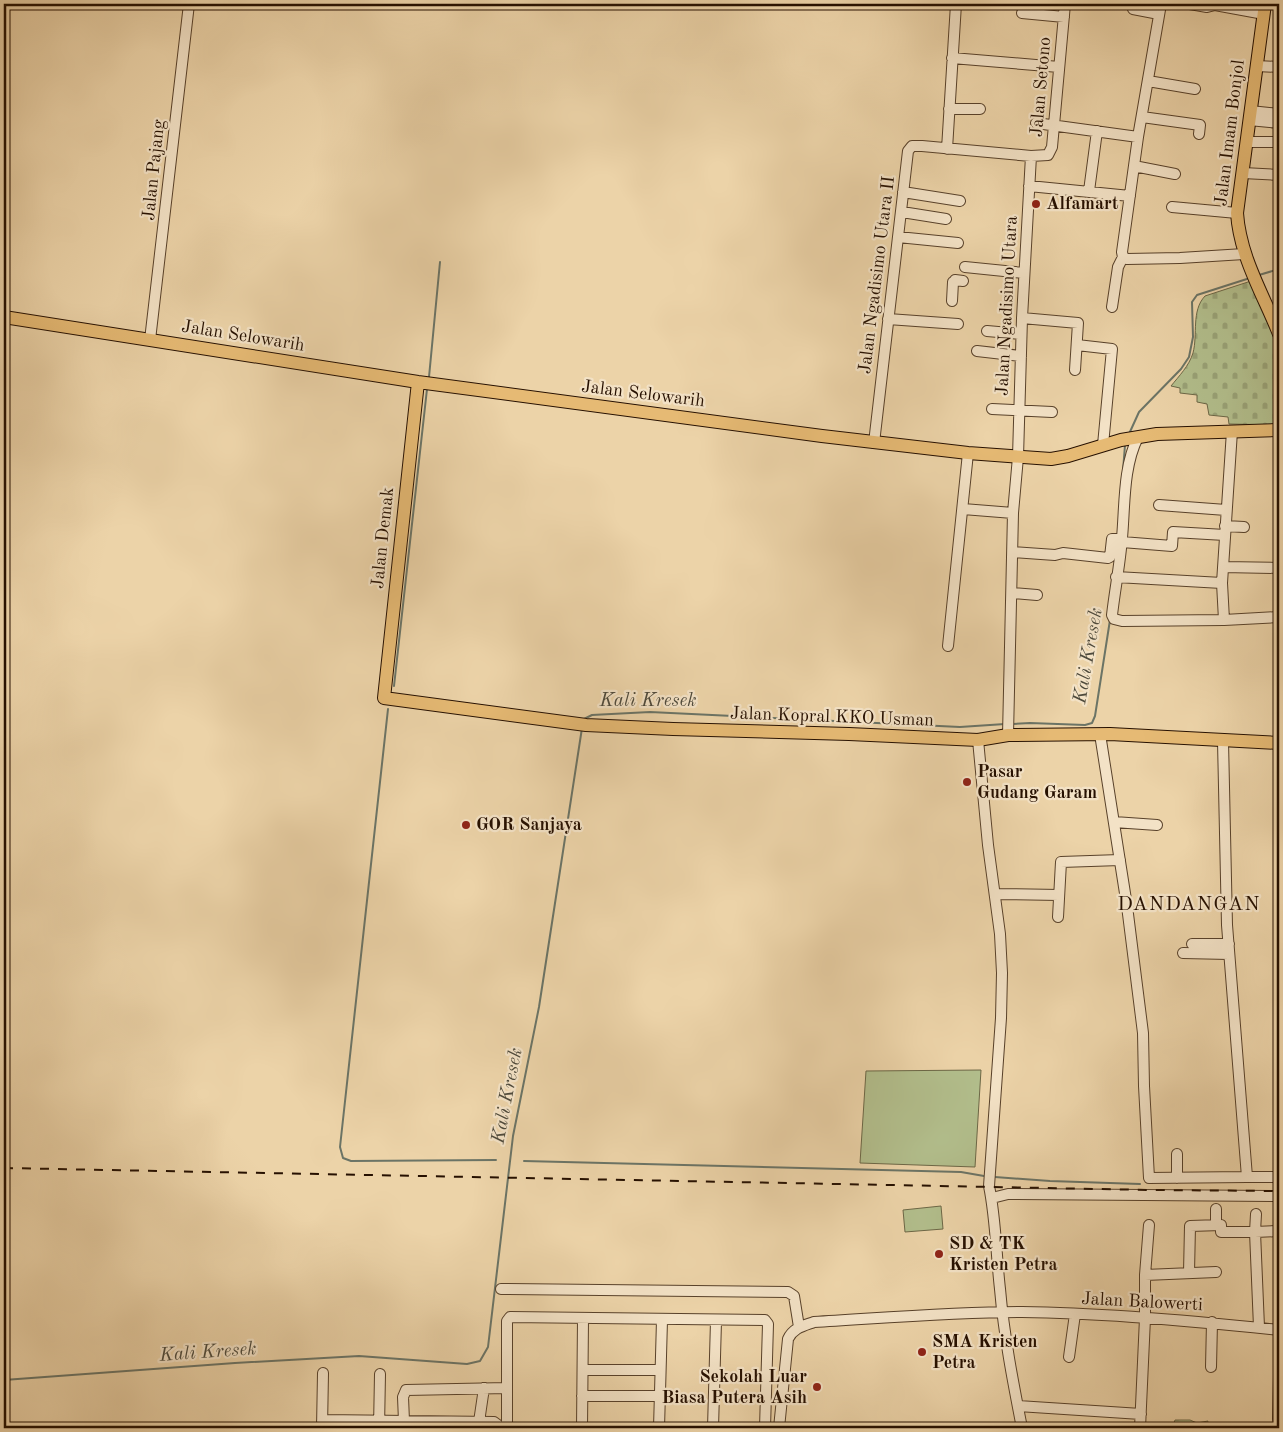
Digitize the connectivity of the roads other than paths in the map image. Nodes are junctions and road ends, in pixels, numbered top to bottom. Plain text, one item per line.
1 (189, 4) edge
2 (956, 4) edge
3 (1065, 4) edge
4 (1190, 4) edge
5 (1133, 9) dead end
6 (1160, 9) edge
7 (1265, 9) edge
8 (1022, 12) dead end
9 (1064, 17) junction
10 (952, 58) junction
11 (1256, 66) junction
12 (1279, 67) edge
13 (1059, 68) junction
14 (1148, 81) junction
15 (1195, 89) dead end
16 (949, 109) junction
17 (980, 109) dead end
18 (1279, 114) edge
19 (1250, 116) junction
20 (1142, 117) junction
21 (1036, 123) dead end
22 (1279, 123) edge
23 (1054, 126) junction
24 (1097, 131) junction
25 (1199, 134) dead end
26 (1138, 137) junction
27 (1246, 142) junction
28 (1279, 142) edge
29 (947, 149) junction
30 (1031, 156) junction
31 (1134, 166) junction
32 (1243, 173) junction
33 (1175, 174) dead end
34 (1279, 175) edge
35 (1029, 186) junction
36 (1089, 191) junction
37 (903, 192) junction
38 (1130, 196) junction
39 (960, 201) dead end
40 (1172, 207) dead end
41 (902, 212) junction
42 (1237, 214) junction
43 (946, 218) dead end
44 (898, 237) junction
45 (958, 243) dead end
46 (1244, 254) junction
47 (1123, 257) junction
48 (965, 267) dead end
49 (1024, 273) junction
50 (957, 281) dead end
51 (952, 302) dead end
52 (1112, 307) dead end
53 (4, 317) edge
54 (1022, 318) junction
55 (888, 319) junction
56 (958, 324) dead end
57 (987, 331) dead end
58 (1021, 334) junction
59 (1279, 334) edge
60 (150, 340) junction
61 (1077, 345) junction
62 (977, 351) dead end
63 (1020, 356) junction
64 (1075, 370) dead end
65 (418, 382) junction
66 (992, 409) dead end
67 (1019, 411) junction
68 (1052, 412) dead end
69 (1279, 430) edge
70 (1232, 431) junction
71 (1136, 437) junction
72 (874, 443) junction
73 (1103, 445) junction
74 (968, 453) junction
75 (1018, 457) junction
76 (1159, 505) dead end
77 (963, 509) junction
78 (1226, 510) junction
79 (1013, 513) junction
80 (1244, 527) dead end
81 (1225, 531) junction
82 (1119, 540) junction
83 (1012, 552) junction
84 (1223, 567) junction
85 (1279, 568) edge
86 (1116, 577) junction
87 (1222, 583) junction
88 (1012, 593) junction
89 (1037, 595) dead end
90 (1279, 617) edge
91 (1224, 620) junction
92 (948, 646) dead end
93 (384, 698) joint
94 (1008, 729) junction
95 (1100, 734) junction
96 (978, 740) junction
97 (1223, 741) junction
98 (1279, 743) edge
99 (1114, 822) junction
100 (1157, 825) dead end
101 (1120, 860) junction
102 (995, 894) junction
103 (1059, 895) junction
104 (1058, 917) dead end
105 (1192, 944) dead end
106 (1229, 949) junction
107 (1183, 953) dead end
108 (1177, 1154) dead end
109 (1247, 1177) junction
110 (1279, 1177) edge
111 (1177, 1178) junction
112 (1279, 1196) edge
113 (992, 1198) junction
114 (1216, 1209) dead end
115 (1256, 1214) dead end
116 (1149, 1225) dead end
117 (1216, 1225) junction
118 (1279, 1231) edge
119 (1255, 1232) junction
120 (1216, 1272) dead end
121 (1189, 1273) junction
122 (1145, 1275) junction
123 (501, 1289) dead end
124 (1002, 1313) junction
125 (1075, 1314) junction
126 (1145, 1318) junction
127 (583, 1319) junction
128 (662, 1320) junction
129 (716, 1321) junction
130 (1212, 1322) junction
131 (799, 1327) junction
132 (1260, 1328) junction
133 (1279, 1330) edge
134 (1069, 1357) dead end
135 (1211, 1367) dead end
136 (583, 1370) junction
137 (660, 1370) junction
138 (323, 1373) dead end
139 (380, 1374) dead end
140 (1279, 1377) edge
141 (484, 1388) junction
142 (507, 1388) junction
143 (582, 1396) junction
144 (659, 1396) junction
145 (1018, 1406) junction
146 (1141, 1414) junction
147 (1278, 1419) dead end
148 (404, 1421) junction
149 (479, 1422) junction
150 (322, 1424) edge
151 (380, 1424) edge
152 (440, 1425) edge
153 (498, 1428) edge
154 (508, 1428) edge
155 (582, 1428) edge
156 (659, 1428) edge
157 (713, 1428) edge
158 (765, 1428) edge
159 (779, 1428) edge
160 (1022, 1428) edge
161 (1140, 1428) edge

1 - 60 street, Jalan Pajang
2 - 10 street
3 - 9 street, Jalan Setono
4 - 7 street
5 - 6 street
6 - 14 street
7 - 11 main road, Jalan Imam Bonjol
8 - 9 street
9 - 13 street, Jalan Setono
10 - 13 street
10 - 16 street
11 - 12 street
11 - 19 main road, Jalan Imam Bonjol
13 - 23 street, Jalan Setono
14 - 15 street
14 - 20 street
16 - 17 street
16 - 29 street
18 - 19 street
19 - 22 street
19 - 27 main road, Jalan Imam Bonjol
20 - 25 street
20 - 26 street
21 - 23 street
23 - 24 street
23 - 30 street, Jalan Setono
24 - 26 street
24 - 36 street
26 - 31 street
27 - 28 street
27 - 32 main road, Jalan Imam Bonjol
29 - 30 street
29 - 37 street, Jalan Ngadisimo Utara II
30 - 35 street, Jalan Ngadisimo Utara
31 - 33 street
31 - 38 street
32 - 34 street
32 - 42 main road, Jalan Imam Bonjol
35 - 36 street
35 - 49 street, Jalan Ngadisimo Utara
36 - 38 street
37 - 39 street
37 - 41 street, Jalan Ngadisimo Utara II
38 - 47 street
40 - 42 street
41 - 43 street
41 - 44 street, Jalan Ngadisimo Utara II
42 - 46 main road, Jalan Imam Bonjol
44 - 45 street
44 - 55 street, Jalan Ngadisimo Utara II
46 - 47 street
46 - 59 main road, Jalan Imam Bonjol
47 - 52 street
48 - 49 street
49 - 54 street, Jalan Ngadisimo Utara
50 - 51 street
53 - 60 main road, Jalan Selowarih
54 - 58 street, Jalan Ngadisimo Utara
54 - 61 street
55 - 56 street
55 - 72 street, Jalan Ngadisimo Utara II
57 - 58 street
58 - 63 street, Jalan Ngadisimo Utara
60 - 65 main road, Jalan Selowarih
61 - 64 street
61 - 73 street
62 - 63 street
63 - 67 street, Jalan Ngadisimo Utara
65 - 72 main road, Jalan Selowarih
65 - 93 main road, Jalan Demak
66 - 67 street
67 - 68 street
67 - 75 street, Jalan Ngadisimo Utara
69 - 70 main road, Jalan Selowarih
70 - 71 main road, Jalan Selowarih
70 - 78 street
71 - 73 main road, Jalan Selowarih
71 - 82 street
72 - 74 main road, Jalan Selowarih
73 - 75 main road, Jalan Selowarih
74 - 75 main road, Jalan Selowarih
74 - 77 street
75 - 79 street, Jalan Ngadisimo Utara
76 - 78 street
77 - 79 street
77 - 92 street
78 - 81 street
79 - 83 street, Jalan Ngadisimo Utara
80 - 81 street
81 - 82 street
81 - 84 street
82 - 83 street
82 - 86 street
83 - 88 street, Jalan Ngadisimo Utara
84 - 85 street
84 - 87 street
86 - 87 street
86 - 91 street
87 - 91 street
88 - 89 street
88 - 94 street, Jalan Ngadisimo Utara
90 - 91 street
93 - 96 main road, Jalan Kopral KKO Usman
94 - 95 main road, Jalan Kopral KKO Usman
94 - 96 main road, Jalan Kopral KKO Usman
95 - 97 main road, Jalan Kopral KKO Usman
95 - 99 street
96 - 102 street
97 - 98 main road, Jalan Kopral KKO Usman
97 - 106 street
99 - 100 street
99 - 101 street
101 - 103 street
101 - 111 street
102 - 103 street
102 - 113 street
103 - 104 street
105 - 106 street
106 - 107 street
106 - 109 street
108 - 111 street
109 - 110 street
109 - 111 street
112 - 113 street
113 - 124 street
114 - 117 street
115 - 119 street
116 - 122 street
117 - 119 street
117 - 121 street
118 - 119 street
119 - 132 street
120 - 121 street
121 - 122 street
122 - 126 street
123 - 131 street
124 - 125 street, Jalan Balowerti
124 - 131 street, Jalan Balowerti
124 - 145 street
125 - 126 street, Jalan Balowerti
125 - 134 street
126 - 130 street, Jalan Balowerti
126 - 146 street
127 - 128 street
127 - 136 street
127 - 142 street
128 - 129 street
128 - 137 street
129 - 157 street
129 - 158 street
130 - 132 street, Jalan Balowerti
130 - 135 street
131 - 159 street
132 - 133 street, Jalan Balowerti
136 - 137 street
136 - 143 street
137 - 144 street
138 - 150 street
139 - 151 street
140 - 147 street
141 - 142 street
141 - 148 street
141 - 149 street
142 - 154 street
143 - 144 street
143 - 155 street
144 - 156 street
145 - 146 street
145 - 160 street
146 - 161 street
148 - 151 street
148 - 152 street
149 - 152 street
149 - 153 street
150 - 151 street

